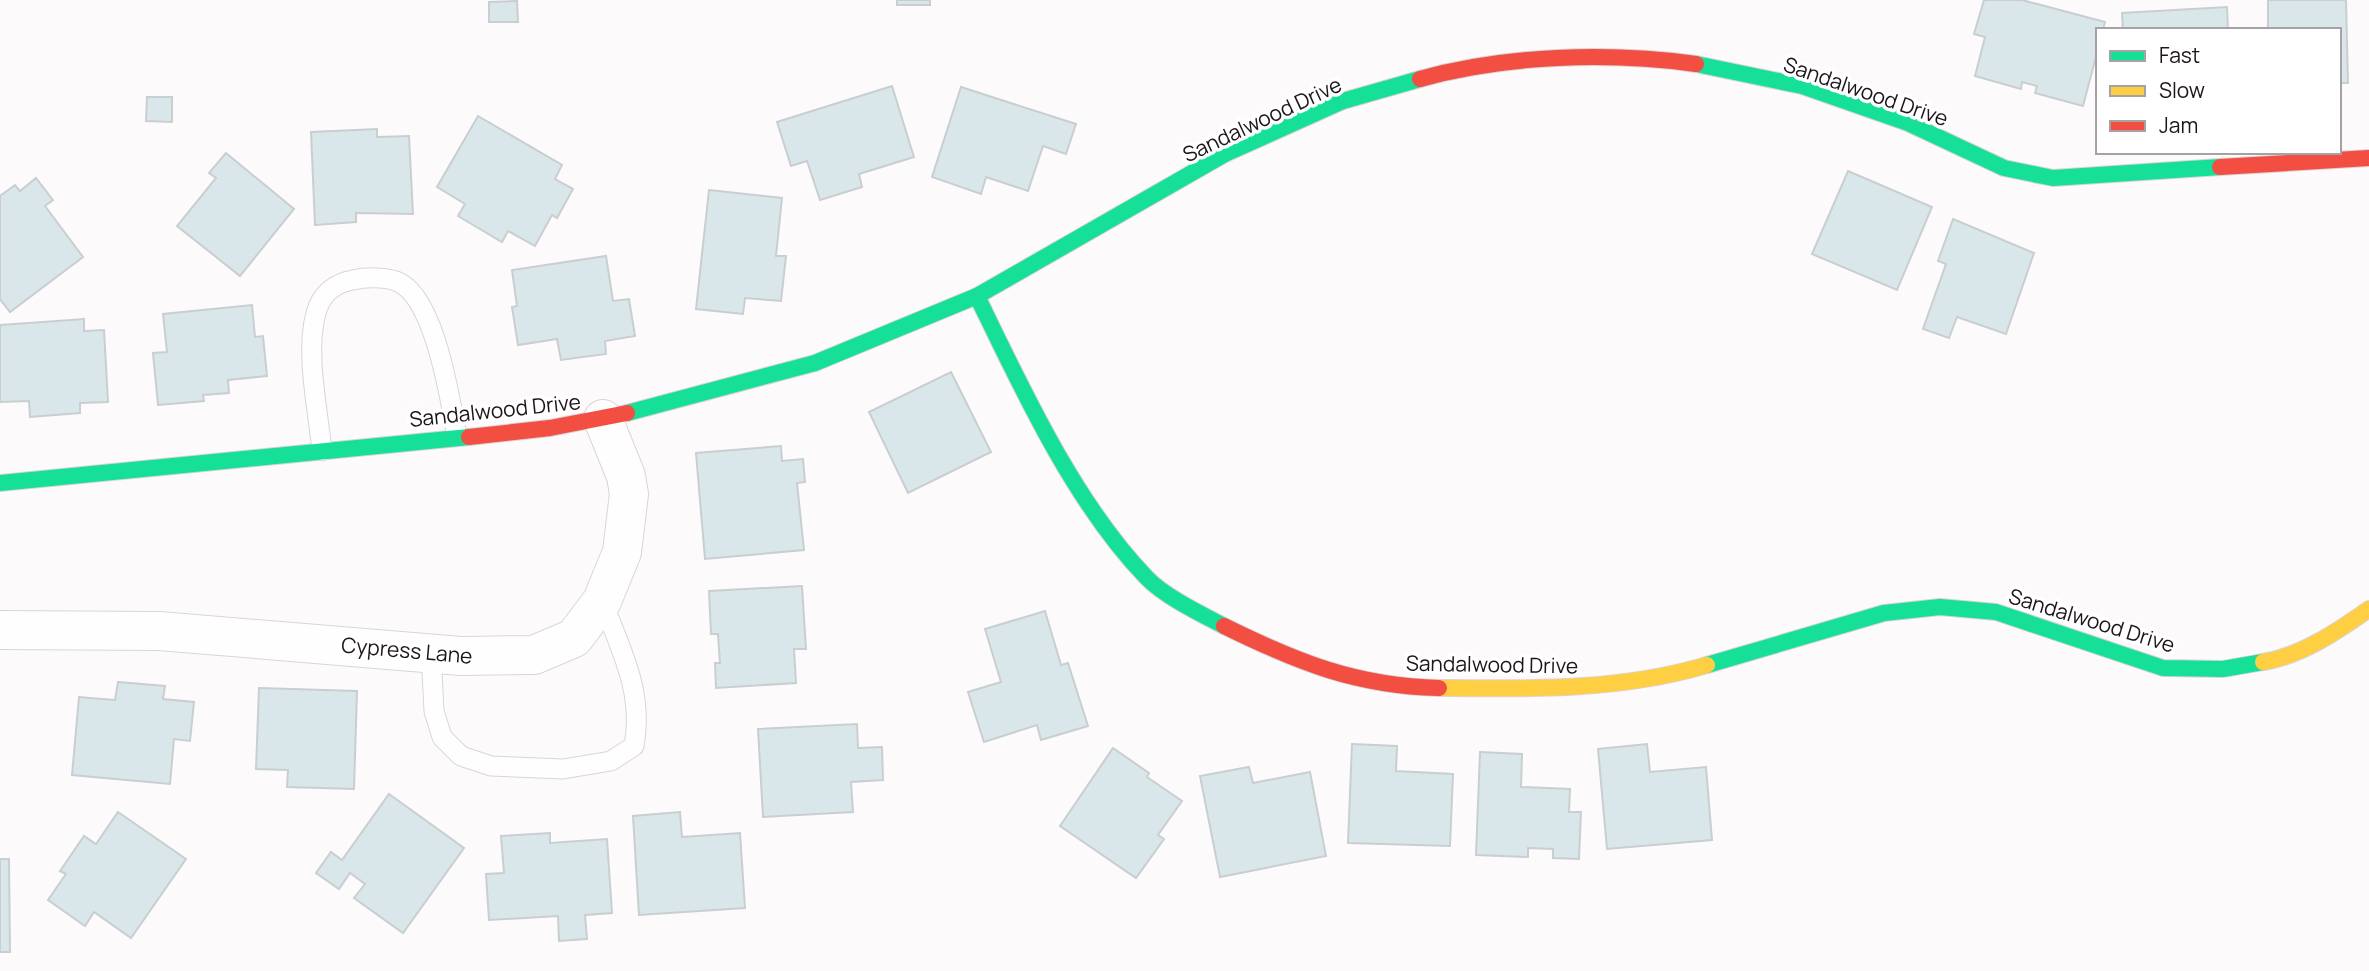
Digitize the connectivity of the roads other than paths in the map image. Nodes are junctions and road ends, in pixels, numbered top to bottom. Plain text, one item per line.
1 (2369, 158) edge
2 (977, 296) junction
3 (603, 419) junction
4 (457, 436) junction
5 (321, 451) junction
6 (0, 483) edge
7 (602, 601) junction
8 (2369, 609) edge
9 (0, 630) edge
10 (431, 653) junction

1 - 2 street, Sandalwood Drive
2 - 3 street, Sandalwood Drive
2 - 8 street, Sandalwood Drive
3 - 4 street, Sandalwood Drive
3 - 7 street, Cypress Lane
4 - 5 street, Sandalwood Drive
4 - 5 lane
5 - 6 street, Sandalwood Drive
7 - 10 street, Cypress Lane
7 - 10 lane
9 - 10 street, Cypress Lane

